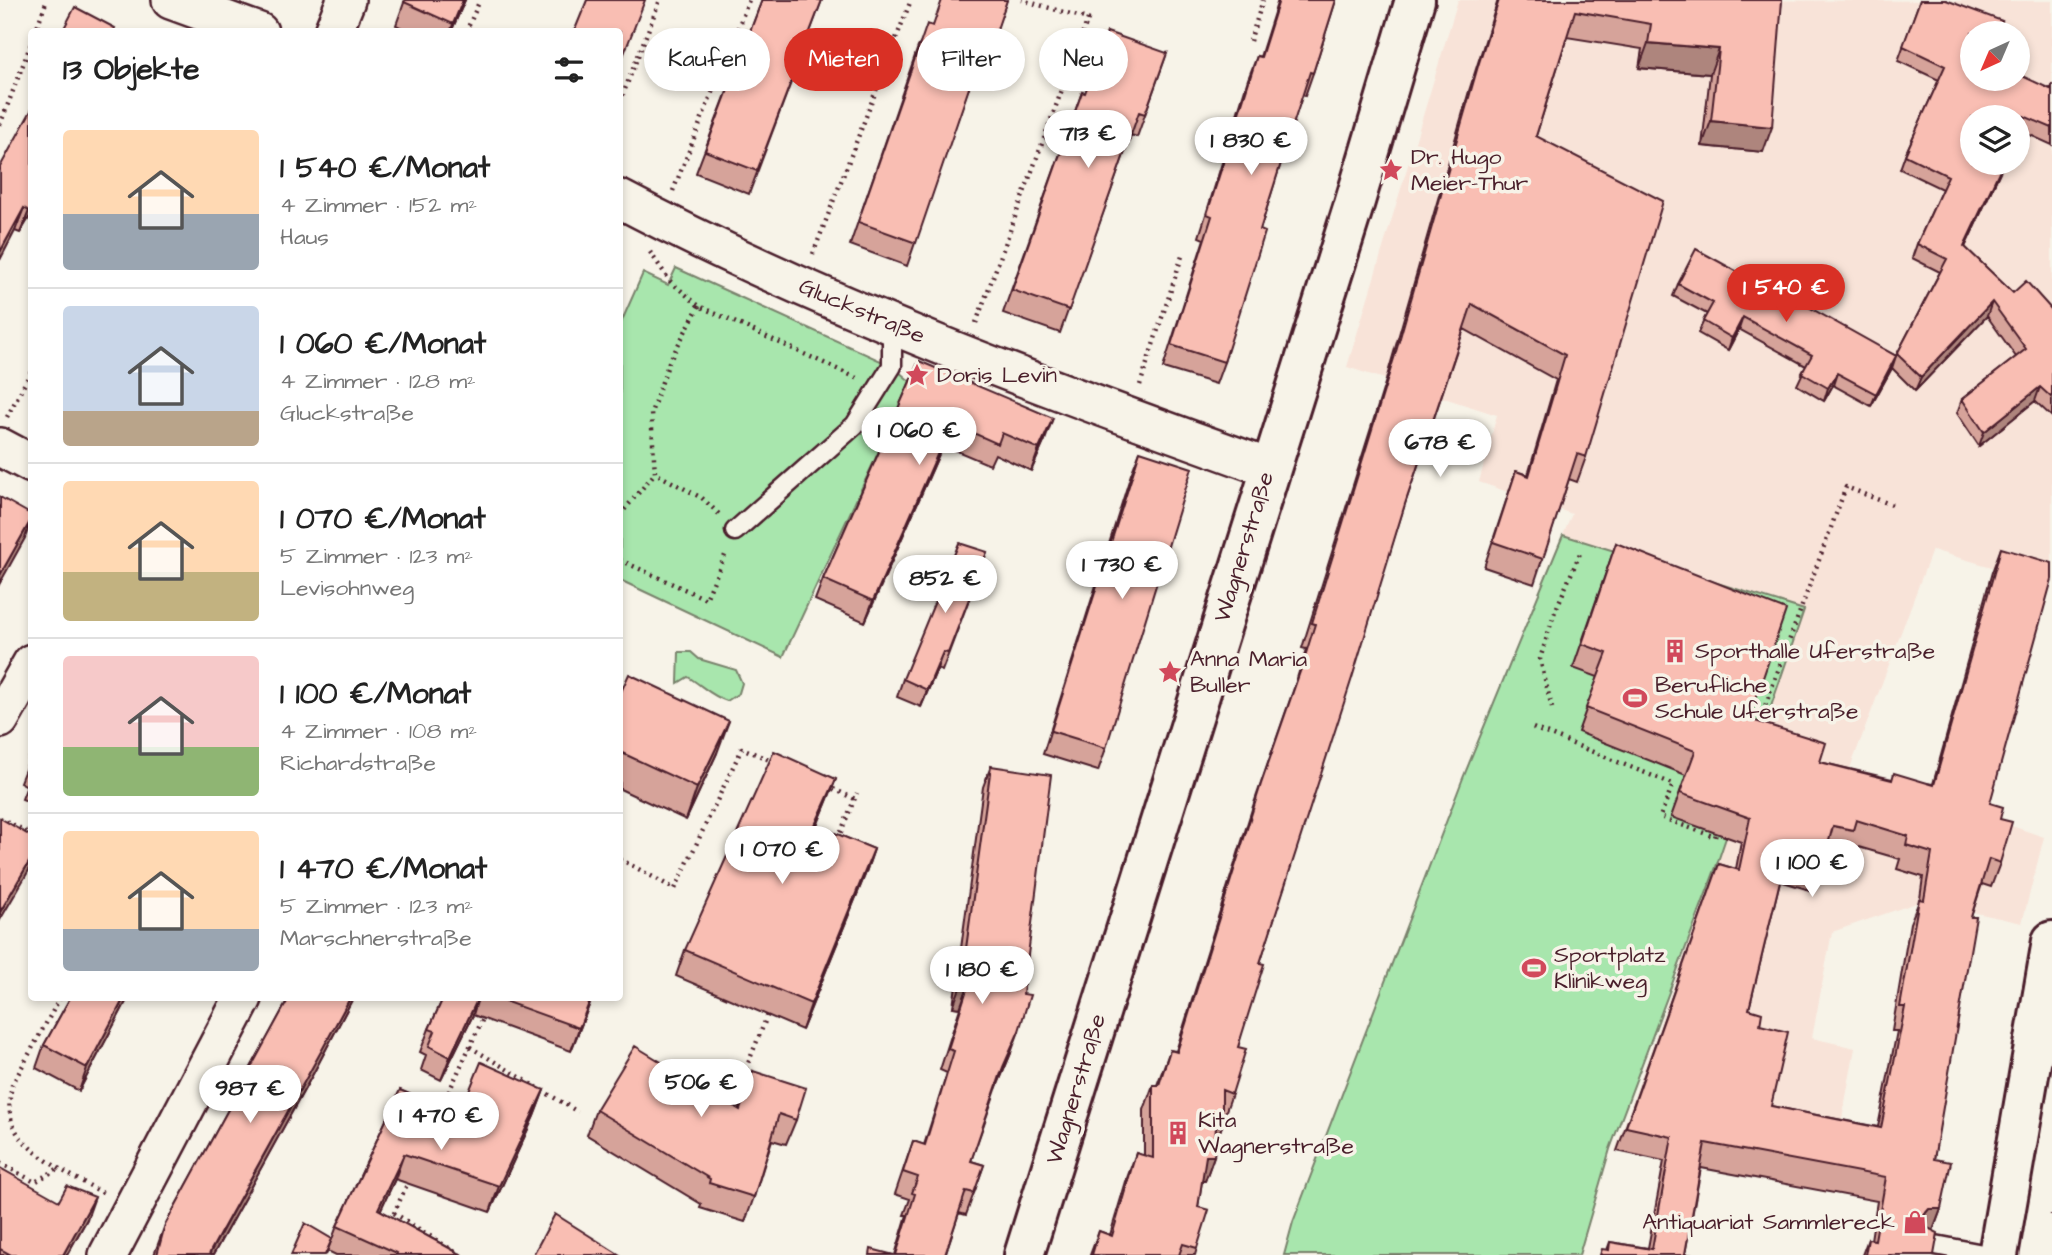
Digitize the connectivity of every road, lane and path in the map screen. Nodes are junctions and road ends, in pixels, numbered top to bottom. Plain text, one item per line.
1 (47, 0) edge
2 (171, 0) edge
3 (346, 0) edge
4 (480, 0) edge
5 (660, 0) edge
6 (749, 0) edge
7 (911, 0) edge
8 (1022, 0) edge
9 (1263, 0) edge
10 (1415, 0) edge
11 (36, 28) edge
12 (248, 28) edge
13 (335, 28) edge
14 (468, 28) edge
15 (1250, 41) dead end
16 (28, 52) edge
17 (623, 94) edge
18 (0, 125) edge
19 (623, 209) edge
20 (661, 221) junction
21 (1183, 253) dead end
22 (800, 285) junction
23 (699, 306) junction
24 (892, 327) junction
25 (965, 354) junction
26 (28, 379) edge
27 (879, 388) junction
28 (1130, 417) junction
29 (3, 432) edge
30 (28, 460) edge
31 (1269, 468) junction
32 (655, 473) junction
33 (1892, 505) dead end
34 (623, 511) edge
35 (735, 531) junction
36 (1581, 551) dead end
37 (623, 561) edge
38 (28, 670) edge
39 (1552, 708) dead end
40 (0, 719) edge
41 (1533, 728) dead end
42 (1756, 729) edge
43 (779, 765) edge
44 (817, 782) edge
45 (0, 818) edge
46 (1719, 825) edge
47 (28, 833) edge
48 (834, 850) edge
49 (623, 861) edge
50 (2052, 941) edge
51 (58, 1001) edge
52 (241, 1001) edge
53 (772, 1004) edge
54 (487, 1010) dead end
55 (470, 1047) junction
56 (578, 1112) dead end
57 (437, 1118) edge
58 (725, 1120) edge
59 (0, 1163) edge
60 (60, 1168) junction
61 (410, 1178) edge
62 (131, 1210) junction
63 (394, 1213) junction
64 (389, 1224) edge
65 (1925, 1243) edge
66 (108, 1255) edge
67 (460, 1255) edge
68 (1024, 1255) edge
69 (1988, 1255) edge
70 (1998, 1255) edge

1 - 11 path
2 - 12 street
3 - 13 street
4 - 14 path
5 - 17 path
6 - 20 path
7 - 22 path
8 - 25 path
9 - 15 path
10 - 31 main road, Wagnerstraße
16 - 18 path
19 - 20 street, Gluckstraße
20 - 22 street, Gluckstraße
20 - 23 path
21 - 28 path
22 - 24 street, Gluckstraße
23 - 27 path
23 - 32 path
24 - 25 street, Gluckstraße
24 - 27 lane
25 - 28 street, Gluckstraße
26 - 29 path
27 - 35 lane
28 - 31 street, Gluckstraße
29 - 30 street
31 - 68 main road, Wagnerstraße
32 - 34 path
32 - 35 path
33 - 42 path
35 - 37 path
36 - 39 path
38 - 40 street
41 - 46 path
43 - 49 path
44 - 48 path
45 - 47 path
50 - 70 main road
51 - 60 path
52 - 62 street
53 - 58 path
54 - 55 path
55 - 56 path
55 - 57 path
59 - 60 path
60 - 62 path
61 - 63 path
62 - 66 street
63 - 64 path
63 - 67 path
65 - 69 lane

